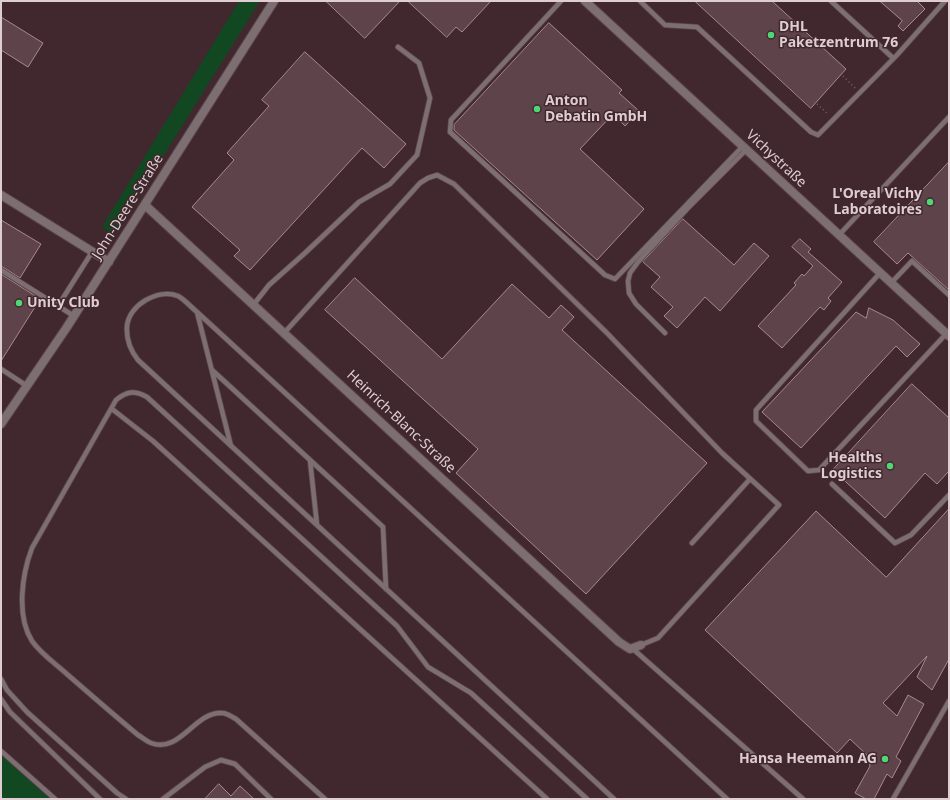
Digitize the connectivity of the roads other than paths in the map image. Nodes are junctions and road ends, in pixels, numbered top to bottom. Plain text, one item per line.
1 (274, 1) edge
2 (561, 1) edge
3 (584, 1) edge
4 (640, 1) edge
5 (831, 1) edge
6 (945, 1) edge
7 (398, 47) dead end
8 (893, 58) junction
9 (949, 117) edge
10 (744, 148) junction
11 (1, 194) edge
12 (145, 205) junction
13 (839, 235) junction
14 (92, 252) junction
15 (109, 262) junction
16 (1, 270) edge
17 (880, 273) junction
18 (891, 283) junction
19 (949, 295) edge
20 (254, 304) junction
21 (58, 306) junction
22 (197, 312) junction
23 (74, 316) junction
24 (284, 332) junction
25 (665, 333) dead end
26 (948, 335) edge
27 (1, 369) edge
28 (212, 370) junction
29 (27, 386) junction
30 (112, 409) junction
31 (1, 424) edge
32 (231, 446) junction
33 (310, 460) junction
34 (750, 479) junction
35 (832, 484) dead end
36 (949, 495) edge
37 (317, 525) junction
38 (692, 543) dead end
39 (386, 589) junction
40 (641, 645) joint
41 (633, 649) junction
42 (1, 679) edge
43 (1, 699) edge
44 (949, 701) edge
45 (1, 751) edge
46 (55, 799) edge
47 (100, 799) edge
48 (126, 799) edge
49 (163, 799) edge
50 (271, 799) edge
51 (325, 799) edge
52 (548, 799) edge
53 (587, 799) edge
54 (614, 799) edge
55 (727, 799) edge
56 (803, 799) edge
57 (894, 799) edge

1 - 12 street, John-Deere-Straße
2 - 10 lane
3 - 10 street, Vichystraße
4 - 8 lane
5 - 8 lane
6 - 8 lane
7 - 20 lane
9 - 13 lane
10 - 13 street, Vichystraße
10 - 25 lane
11 - 14 street
12 - 15 street, John-Deere-Straße
12 - 20 street, Heinrich-Blanc-Straße
13 - 17 street, Vichystraße
14 - 15 street
14 - 21 lane
15 - 23 street, John-Deere-Straße
16 - 21 lane
17 - 18 street, Vichystraße
17 - 26 lane
18 - 19 lane
18 - 26 street, Vichystraße
20 - 24 street, Heinrich-Blanc-Straße
21 - 23 lane
22 - 28 lane
22 - 32 lane
22 - 55 lane
23 - 29 street, John-Deere-Straße
24 - 34 lane
24 - 41 street, Heinrich-Blanc-Straße
27 - 29 lane
28 - 32 lane
28 - 33 lane
29 - 31 street, John-Deere-Straße
30 - 51 lane
30 - 52 lane
30 - 53 lane
32 - 37 lane
33 - 37 lane
33 - 39 lane
34 - 38 lane
34 - 40 lane
35 - 36 lane
37 - 39 lane
39 - 54 lane
40 - 41 street
41 - 56 lane
42 - 48 lane
43 - 47 lane
44 - 57 lane
45 - 46 lane
49 - 50 lane

